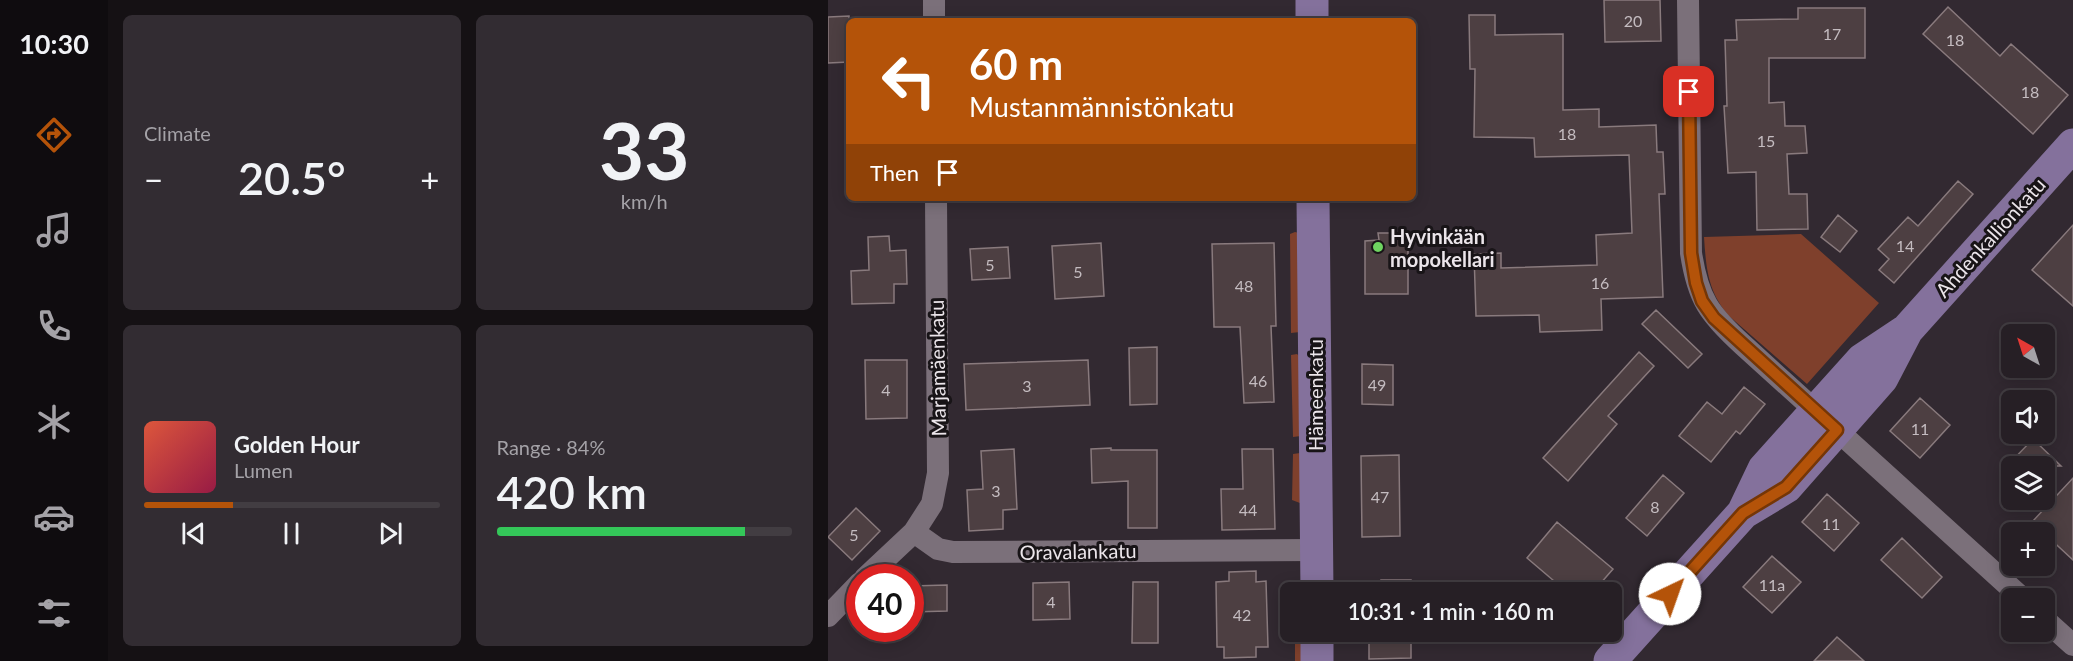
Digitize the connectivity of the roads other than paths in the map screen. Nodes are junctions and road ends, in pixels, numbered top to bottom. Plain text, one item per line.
1 (934, 0) edge
2 (1312, 0) edge
3 (1688, 0) edge
4 (934, 18) edge
5 (1312, 18) edge
6 (2073, 145) edge
7 (936, 201) edge
8 (1314, 201) edge
9 (1826, 421) junction
10 (914, 532) junction
11 (1316, 550) junction
12 (880, 564) edge
13 (1317, 582) edge
14 (2011, 588) edge
15 (846, 597) edge
16 (828, 616) edge
17 (2055, 629) edge
18 (1317, 642) edge
19 (2073, 645) edge
20 (1317, 661) edge
21 (1610, 661) edge

1 - 4 street
2 - 5 street
3 - 9 street
6 - 9 street, Ahdenkallionkatu
7 - 10 street, Marjamäenkatu
8 - 11 street, Hämeenkatu
9 - 14 street
9 - 21 street, Ahdenkallionkatu
10 - 11 street, Oravalankatu
10 - 12 street
11 - 13 street, Hämeenkatu
15 - 16 street
17 - 19 street
18 - 20 street

